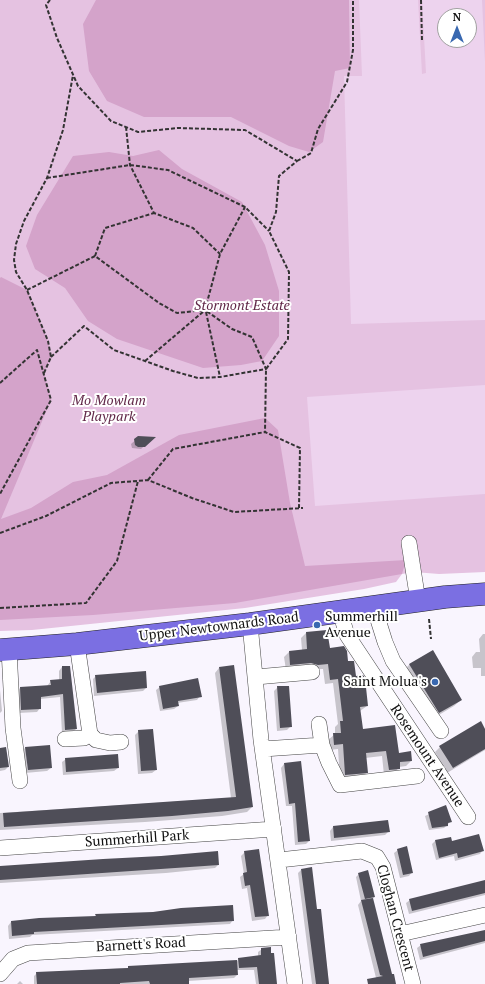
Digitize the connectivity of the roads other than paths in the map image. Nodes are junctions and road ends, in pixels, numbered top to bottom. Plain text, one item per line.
1 (409, 543) dead end
2 (485, 594) edge
3 (374, 607) junction
4 (424, 610) junction
5 (340, 612) junction
6 (250, 624) junction
7 (77, 644) junction
8 (5, 649) edge
9 (312, 672) dead end
10 (256, 677) junction
11 (319, 724) dead end
12 (441, 731) dead end
13 (90, 734) junction
14 (65, 739) dead end
15 (121, 742) dead end
16 (322, 745) junction
17 (263, 749) junction
18 (417, 776) dead end
19 (20, 781) dead end
20 (468, 817) dead end
21 (274, 829) junction
22 (0, 848) edge
23 (279, 860) junction
24 (485, 915) edge
25 (400, 934) junction
26 (289, 937) junction
27 (0, 974) edge
28 (295, 984) edge
29 (413, 984) edge

1 - 4 street
2 - 4 highway, Upper Newtownards Road
3 - 4 highway, Upper Newtownards Road
3 - 5 highway, Upper Newtownards Road
3 - 12 street
5 - 6 highway, Upper Newtownards Road
5 - 20 street, Rosemount Avenue
6 - 7 highway, Upper Newtownards Road
6 - 10 street
7 - 8 highway, Upper Newtownards Road
7 - 13 street
8 - 19 street
9 - 10 street
10 - 17 street
11 - 16 street
13 - 14 street
13 - 15 street
16 - 17 street
16 - 18 street
17 - 21 street
21 - 22 street, Summerhill Park
21 - 23 street
23 - 25 street, Cloghan Crescent
23 - 26 street
24 - 25 street
25 - 29 street, Cloghan Crescent
26 - 27 street, Barnett's Road
26 - 28 street

